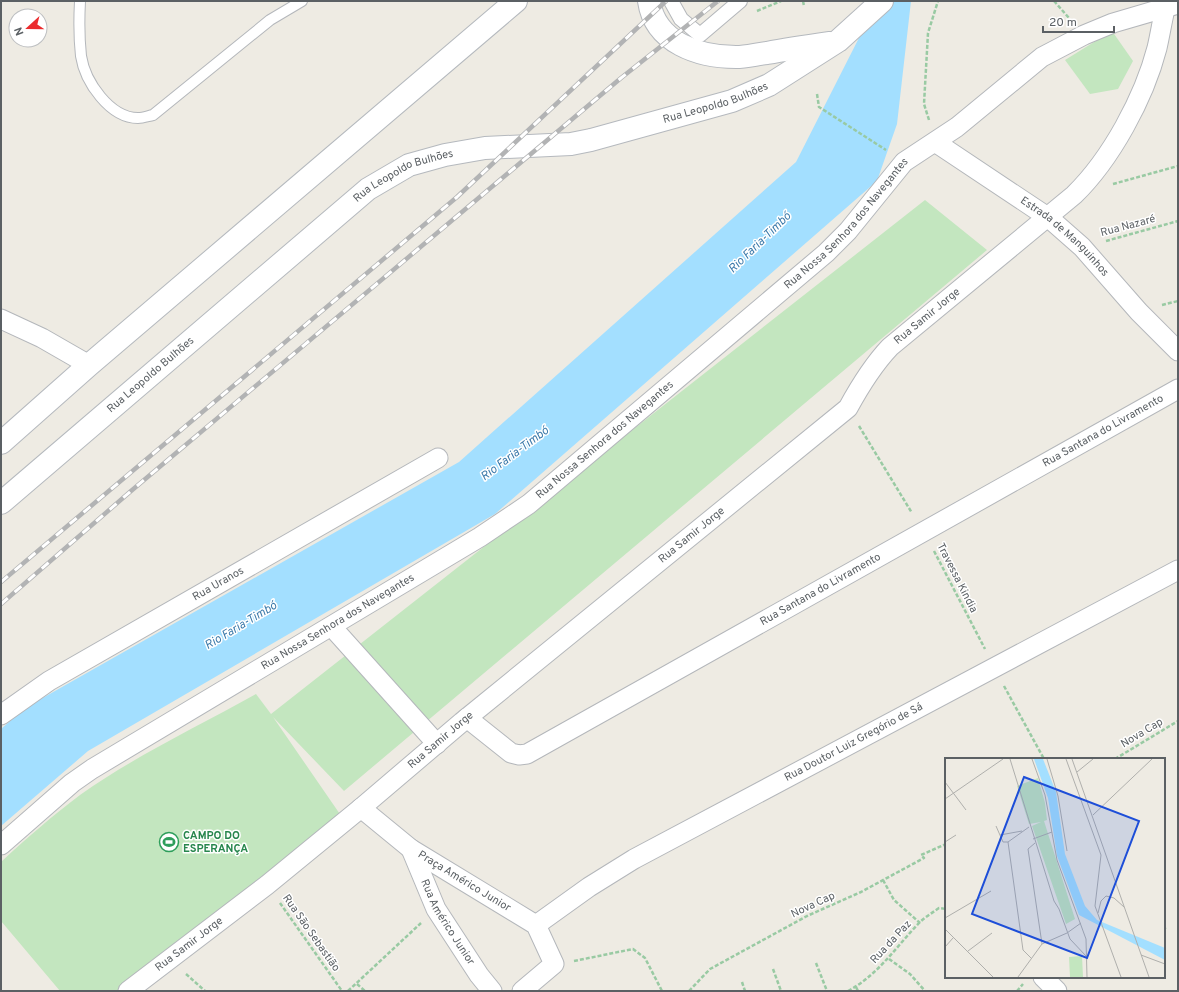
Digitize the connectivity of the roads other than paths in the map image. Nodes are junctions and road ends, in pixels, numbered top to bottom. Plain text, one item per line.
1 (80, 1) edge
2 (302, 1) edge
3 (516, 1) edge
4 (649, 1) edge
5 (671, 1) edge
6 (740, 1) edge
7 (882, 1) edge
8 (1171, 6) edge
9 (838, 41) junction
10 (935, 142) junction
11 (1049, 218) junction
12 (1, 319) edge
13 (1178, 351) edge
14 (89, 365) junction
15 (1178, 389) edge
16 (1, 443) edge
17 (438, 458) dead end
18 (1, 504) edge
19 (1178, 570) edge
20 (332, 627) junction
21 (1, 715) edge
22 (467, 718) junction
23 (437, 744) junction
24 (361, 808) junction
25 (1, 845) edge
26 (411, 849) junction
27 (536, 925) junction
28 (1044, 978) edge
29 (128, 991) edge
30 (492, 991) edge
31 (522, 991) edge
32 (1057, 991) edge

1 - 2 lane
3 - 14 main road
4 - 9 main road
5 - 6 street
7 - 9 main road, Rua Leopoldo Bulhões
8 - 10 street, Rua Nossa Senhora dos Navegantes
8 - 11 street, Rua Samir Jorge
9 - 18 main road, Rua Leopoldo Bulhões
10 - 11 street, Estrada de Manguinhos
10 - 20 street, Rua Nossa Senhora dos Navegantes
11 - 13 street, Estrada de Manguinhos
11 - 22 street, Rua Samir Jorge
12 - 14 street
14 - 16 main road
15 - 22 street, Rua Santana do Livramento
17 - 21 street, Rua Uranos
19 - 27 street, Rua Doutor Luiz Gregório de Sá
20 - 23 street
20 - 25 street, Rua Nossa Senhora dos Navegantes
22 - 23 street, Rua Samir Jorge
23 - 24 street, Rua Samir Jorge
24 - 26 street, Praça Américo Junior
24 - 29 street, Rua Samir Jorge
26 - 27 street, Praça Américo Junior
26 - 30 street, Rua Américo Junior
27 - 31 street
28 - 32 street

